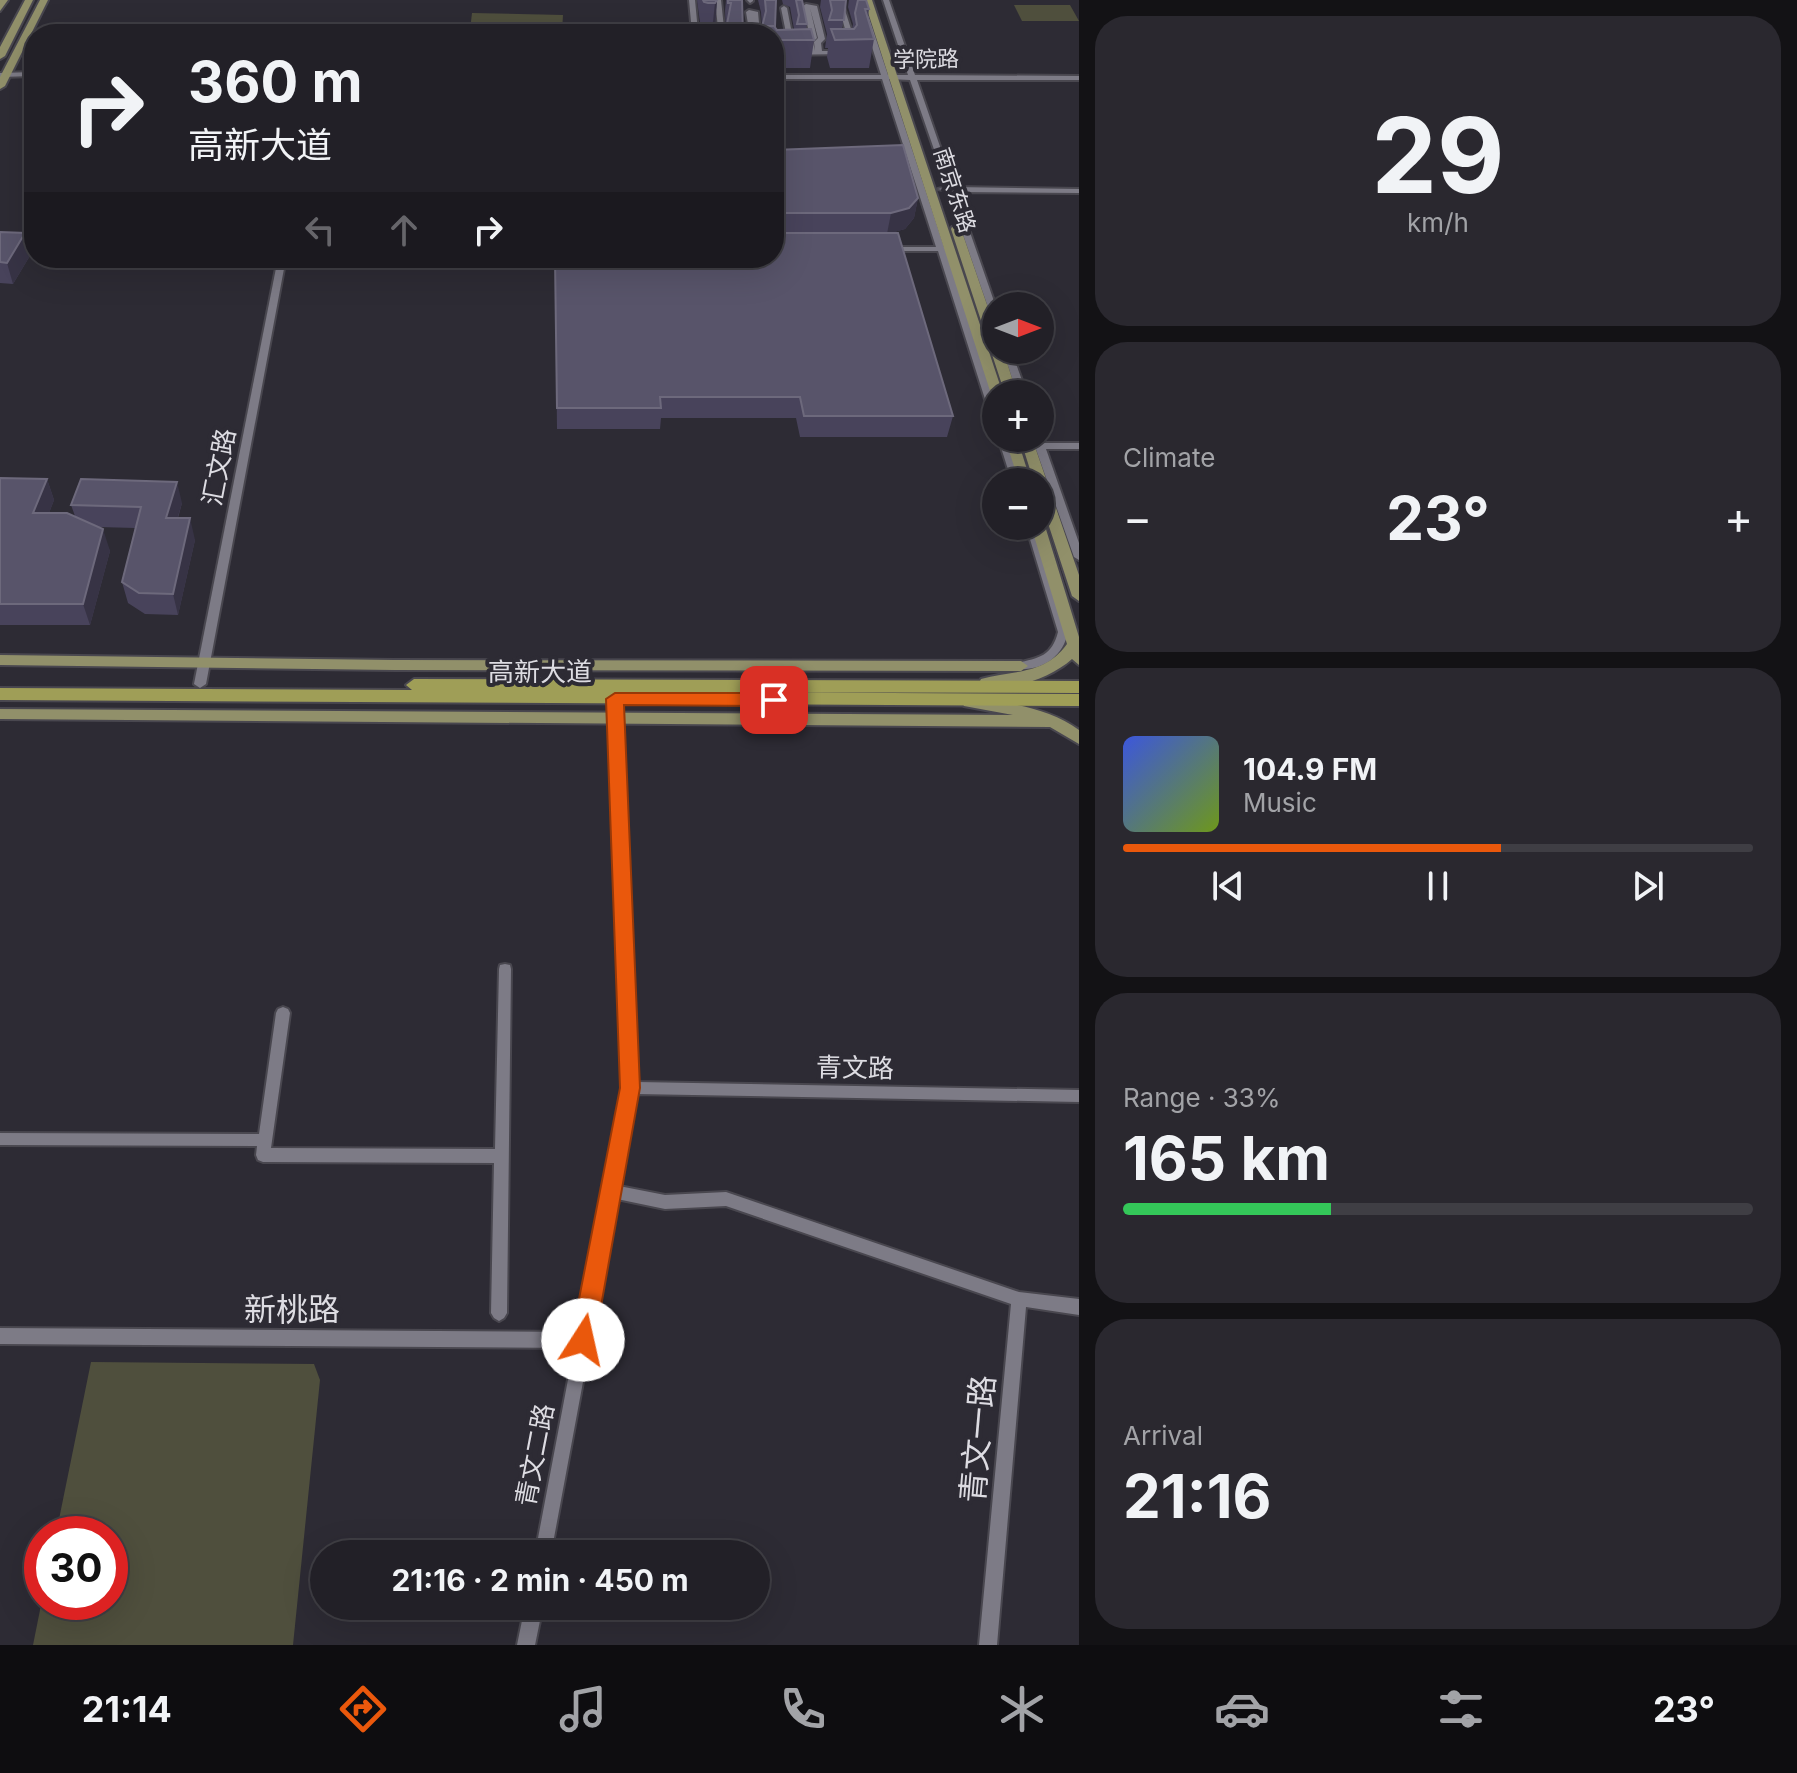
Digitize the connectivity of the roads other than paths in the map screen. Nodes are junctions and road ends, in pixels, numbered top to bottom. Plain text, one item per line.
1 (4, 0) edge
2 (17, 0) edge
3 (29, 0) edge
4 (44, 0) edge
5 (692, 0) edge
6 (718, 0) edge
7 (838, 0) edge
8 (853, 0) edge
9 (860, 0) edge
10 (868, 0) edge
11 (877, 0) edge
12 (886, 0) edge
13 (0, 8) edge
14 (784, 8) dead end
15 (31, 24) edge
16 (694, 24) edge
17 (721, 24) edge
18 (751, 24) edge
19 (756, 24) edge
20 (0, 33) edge
21 (24, 37) edge
22 (784, 53) edge
23 (788, 53) junction
24 (815, 53) junction
25 (0, 56) edge
26 (24, 74) edge
27 (3, 75) edge
28 (784, 77) edge
29 (899, 77) junction
30 (1079, 78) edge
31 (0, 86) edge
32 (946, 189) junction
33 (1079, 191) edge
34 (884, 249) edge
35 (951, 249) junction
36 (280, 268) edge
37 (986, 292) edge
38 (982, 318) edge
39 (986, 380) edge
40 (993, 380) edge
41 (1054, 444) edge
42 (1079, 446) edge
43 (1031, 452) edge
44 (1042, 452) edge
45 (1035, 540) edge
46 (1042, 540) edge
47 (1077, 552) edge
48 (1077, 590) edge
49 (1077, 652) edge
50 (0, 660) edge
51 (204, 661) junction
52 (1021, 666) joint
53 (0, 682) edge
54 (200, 684) junction
55 (1079, 687) edge
56 (962, 693) junction
57 (0, 694) edge
58 (1079, 700) edge
59 (615, 708) junction
60 (0, 714) edge
61 (1051, 721) junction
62 (1079, 738) edge
63 (505, 969) dead end
64 (283, 1013) dead end
65 (630, 1088) junction
66 (1079, 1096) edge
67 (0, 1139) edge
68 (265, 1140) junction
69 (502, 1156) junction
70 (611, 1191) junction
71 (1019, 1299) junction
72 (1079, 1307) edge
73 (499, 1313) dead end
74 (0, 1336) edge
75 (583, 1340) junction
76 (546, 1540) edge
77 (531, 1620) edge
78 (526, 1645) edge
79 (988, 1645) edge

1 - 13 main road
2 - 20 main road
3 - 25 main road
4 - 15 main road
5 - 16 street
6 - 17 street
7 - 8 street
7 - 24 street
9 - 29 street
10 - 29 main road, 南京东路
11 - 29 main road, 南京东路
12 - 29 street
14 - 23 street
18 - 19 street
21 - 27 main road
22 - 23 street
23 - 24 street
24 - 24 street
26 - 27 street
27 - 31 main road
28 - 29 street, 学院路
29 - 30 street, 学院路
29 - 32 main road, 南京东路
29 - 35 main road, 南京东路
32 - 33 street
32 - 35 main road, 南京东路
32 - 37 street
34 - 35 street
35 - 38 main road, 南京东路
35 - 39 street
35 - 40 main road, 南京东路
36 - 51 street, 汇文路
41 - 42 street
43 - 48 main road
44 - 47 street
45 - 52 street
46 - 49 main road
47 - 48 street
49 - 56 main road
50 - 51 main road
51 - 52 main road
51 - 54 street, 汇文路
53 - 54 highway, 高新大道
54 - 56 highway, 高新大道
55 - 56 highway, 高新大道
56 - 58 highway, 高新大道
56 - 59 highway, 高新大道
56 - 61 main road
57 - 59 highway, 高新大道
59 - 60 main road
59 - 61 main road
59 - 65 street, 青文二路
61 - 62 main road
63 - 69 street
64 - 68 street
65 - 66 street, 青文路
65 - 70 street, 青文二路
67 - 68 street
68 - 69 street
69 - 73 street
70 - 71 street
70 - 75 street, 青文二路
71 - 72 street
71 - 79 street, 青文一路
74 - 75 street, 新桃路
75 - 76 street, 青文二路
77 - 78 street

